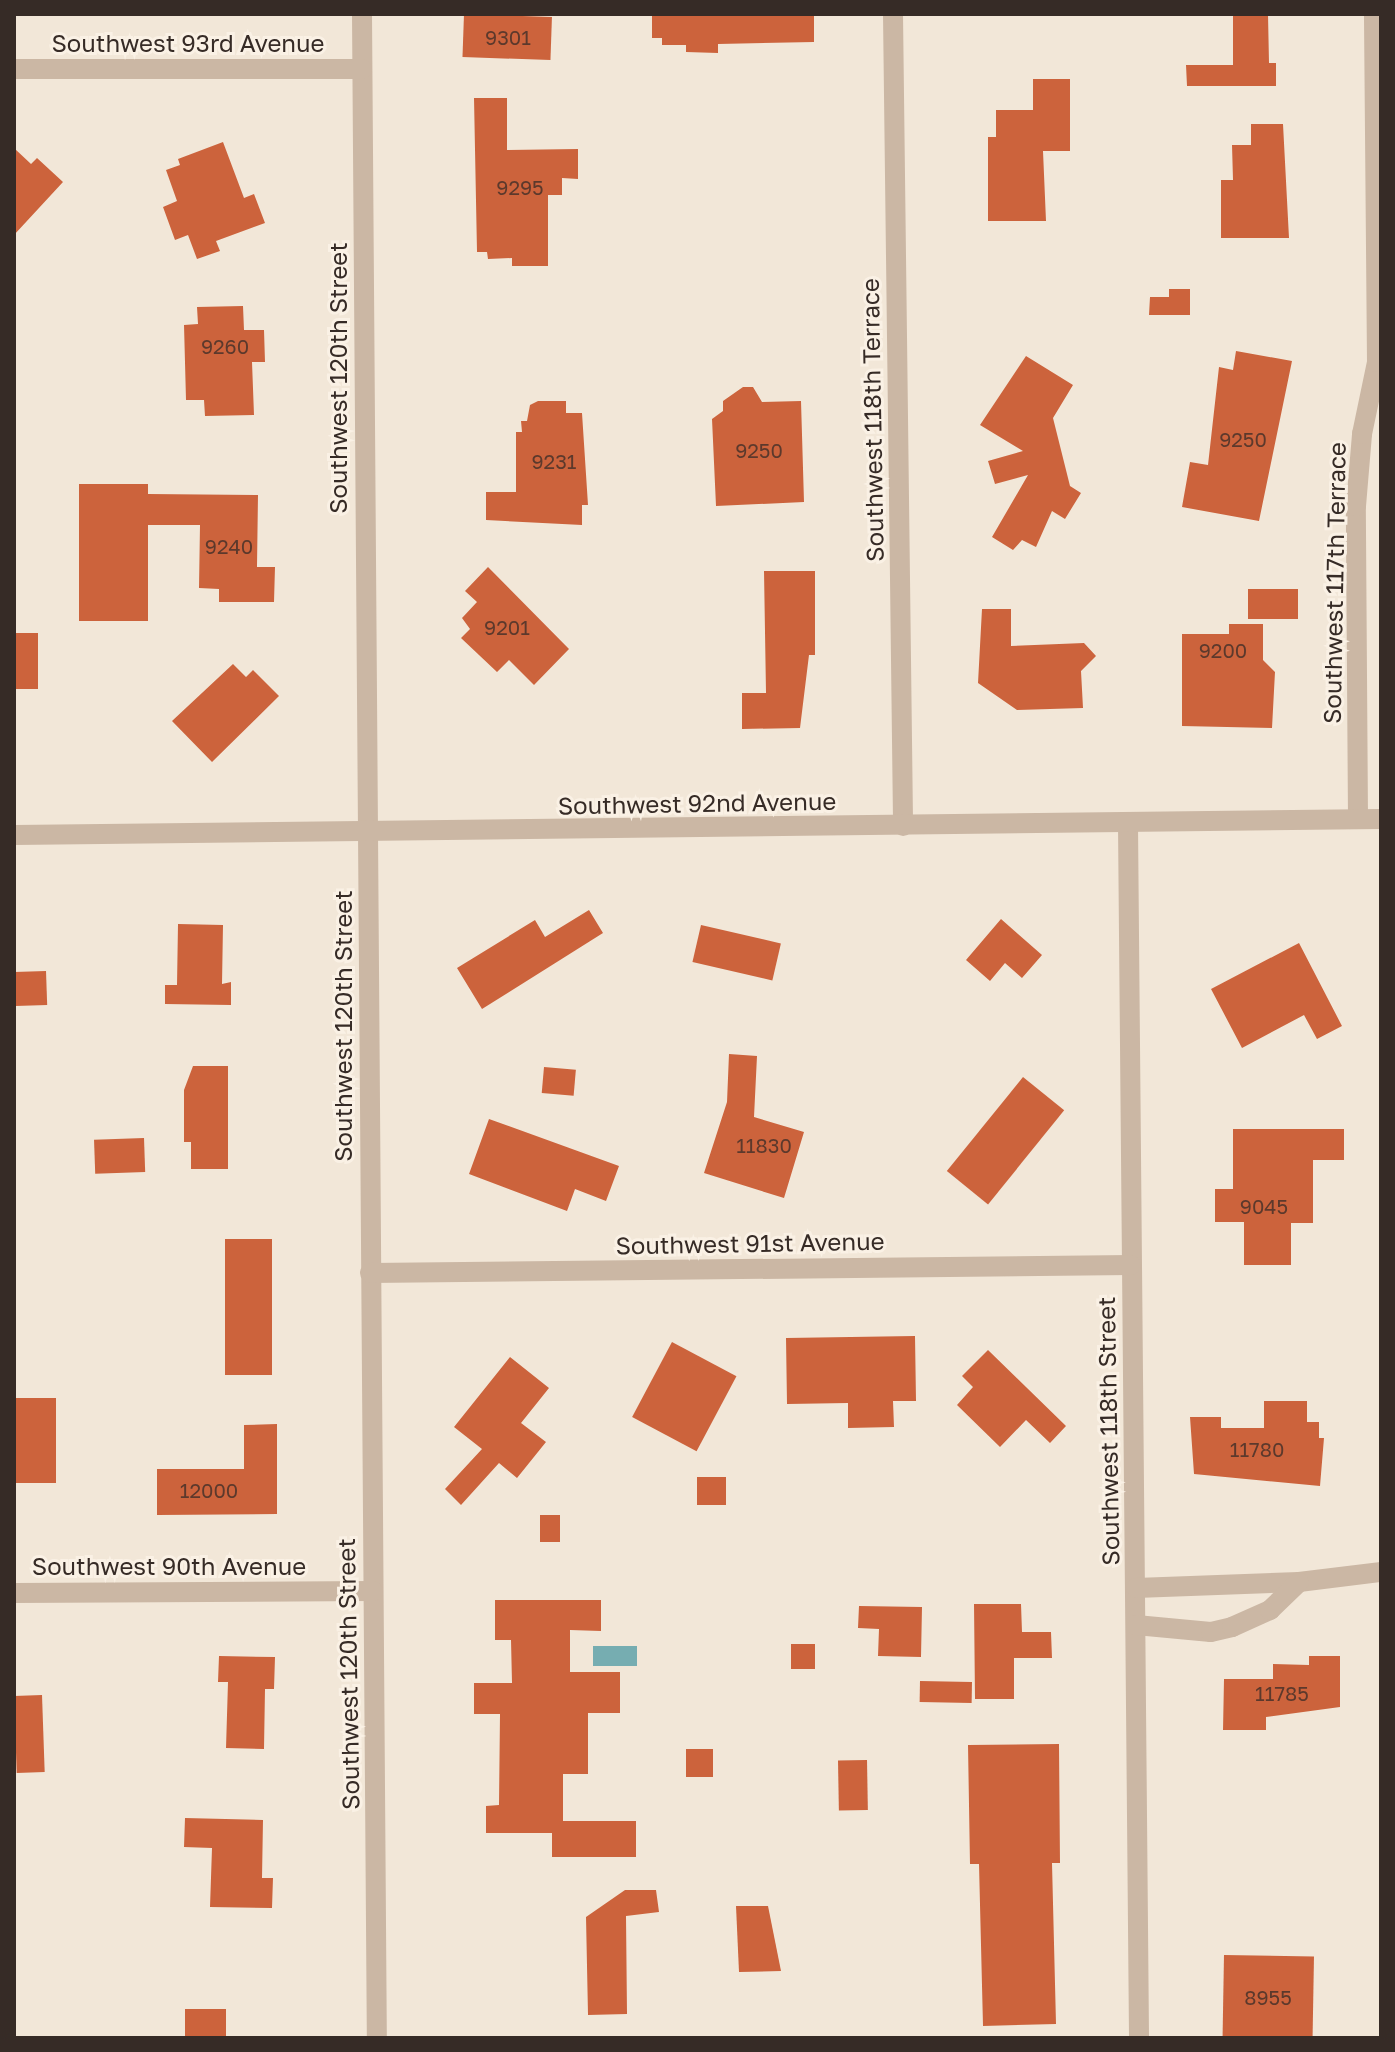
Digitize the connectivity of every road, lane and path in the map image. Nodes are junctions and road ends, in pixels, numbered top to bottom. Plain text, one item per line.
1 (362, 14) edge
2 (893, 14) edge
3 (1374, 14) edge
4 (14, 69) edge
5 (362, 69) junction
6 (1380, 297) edge
7 (1358, 819) junction
8 (1381, 819) edge
9 (1128, 824) junction
10 (903, 826) junction
11 (368, 832) junction
12 (14, 835) edge
13 (1131, 1265) junction
14 (370, 1273) junction
15 (1381, 1572) edge
16 (1299, 1582) junction
17 (1136, 1588) junction
18 (373, 1591) junction
19 (14, 1593) edge
20 (1136, 1625) junction
21 (377, 2038) edge
22 (1139, 2038) edge

1 - 5 street, Southwest 120th Street
2 - 10 street, Southwest 118th Terrace
3 - 6 street, Southwest 117th Terrace
4 - 5 street, Southwest 93rd Avenue
5 - 11 street, Southwest 120th Street
6 - 7 street, Southwest 117th Terrace
7 - 8 street, Southwest 92nd Avenue
7 - 9 street, Southwest 92nd Avenue
9 - 10 street, Southwest 92nd Avenue
9 - 13 street, Southwest 118th Street
10 - 11 street, Southwest 92nd Avenue
11 - 12 street, Southwest 92nd Avenue
11 - 14 street, Southwest 120th Street
13 - 14 street, Southwest 91st Avenue
13 - 17 street, Southwest 118th Street
14 - 18 street, Southwest 120th Street
15 - 16 street
16 - 17 street
16 - 20 street
17 - 20 street, Southwest 118th Street
18 - 19 street, Southwest 90th Avenue
18 - 21 street, Southwest 120th Street
20 - 22 street, Southwest 118th Street

